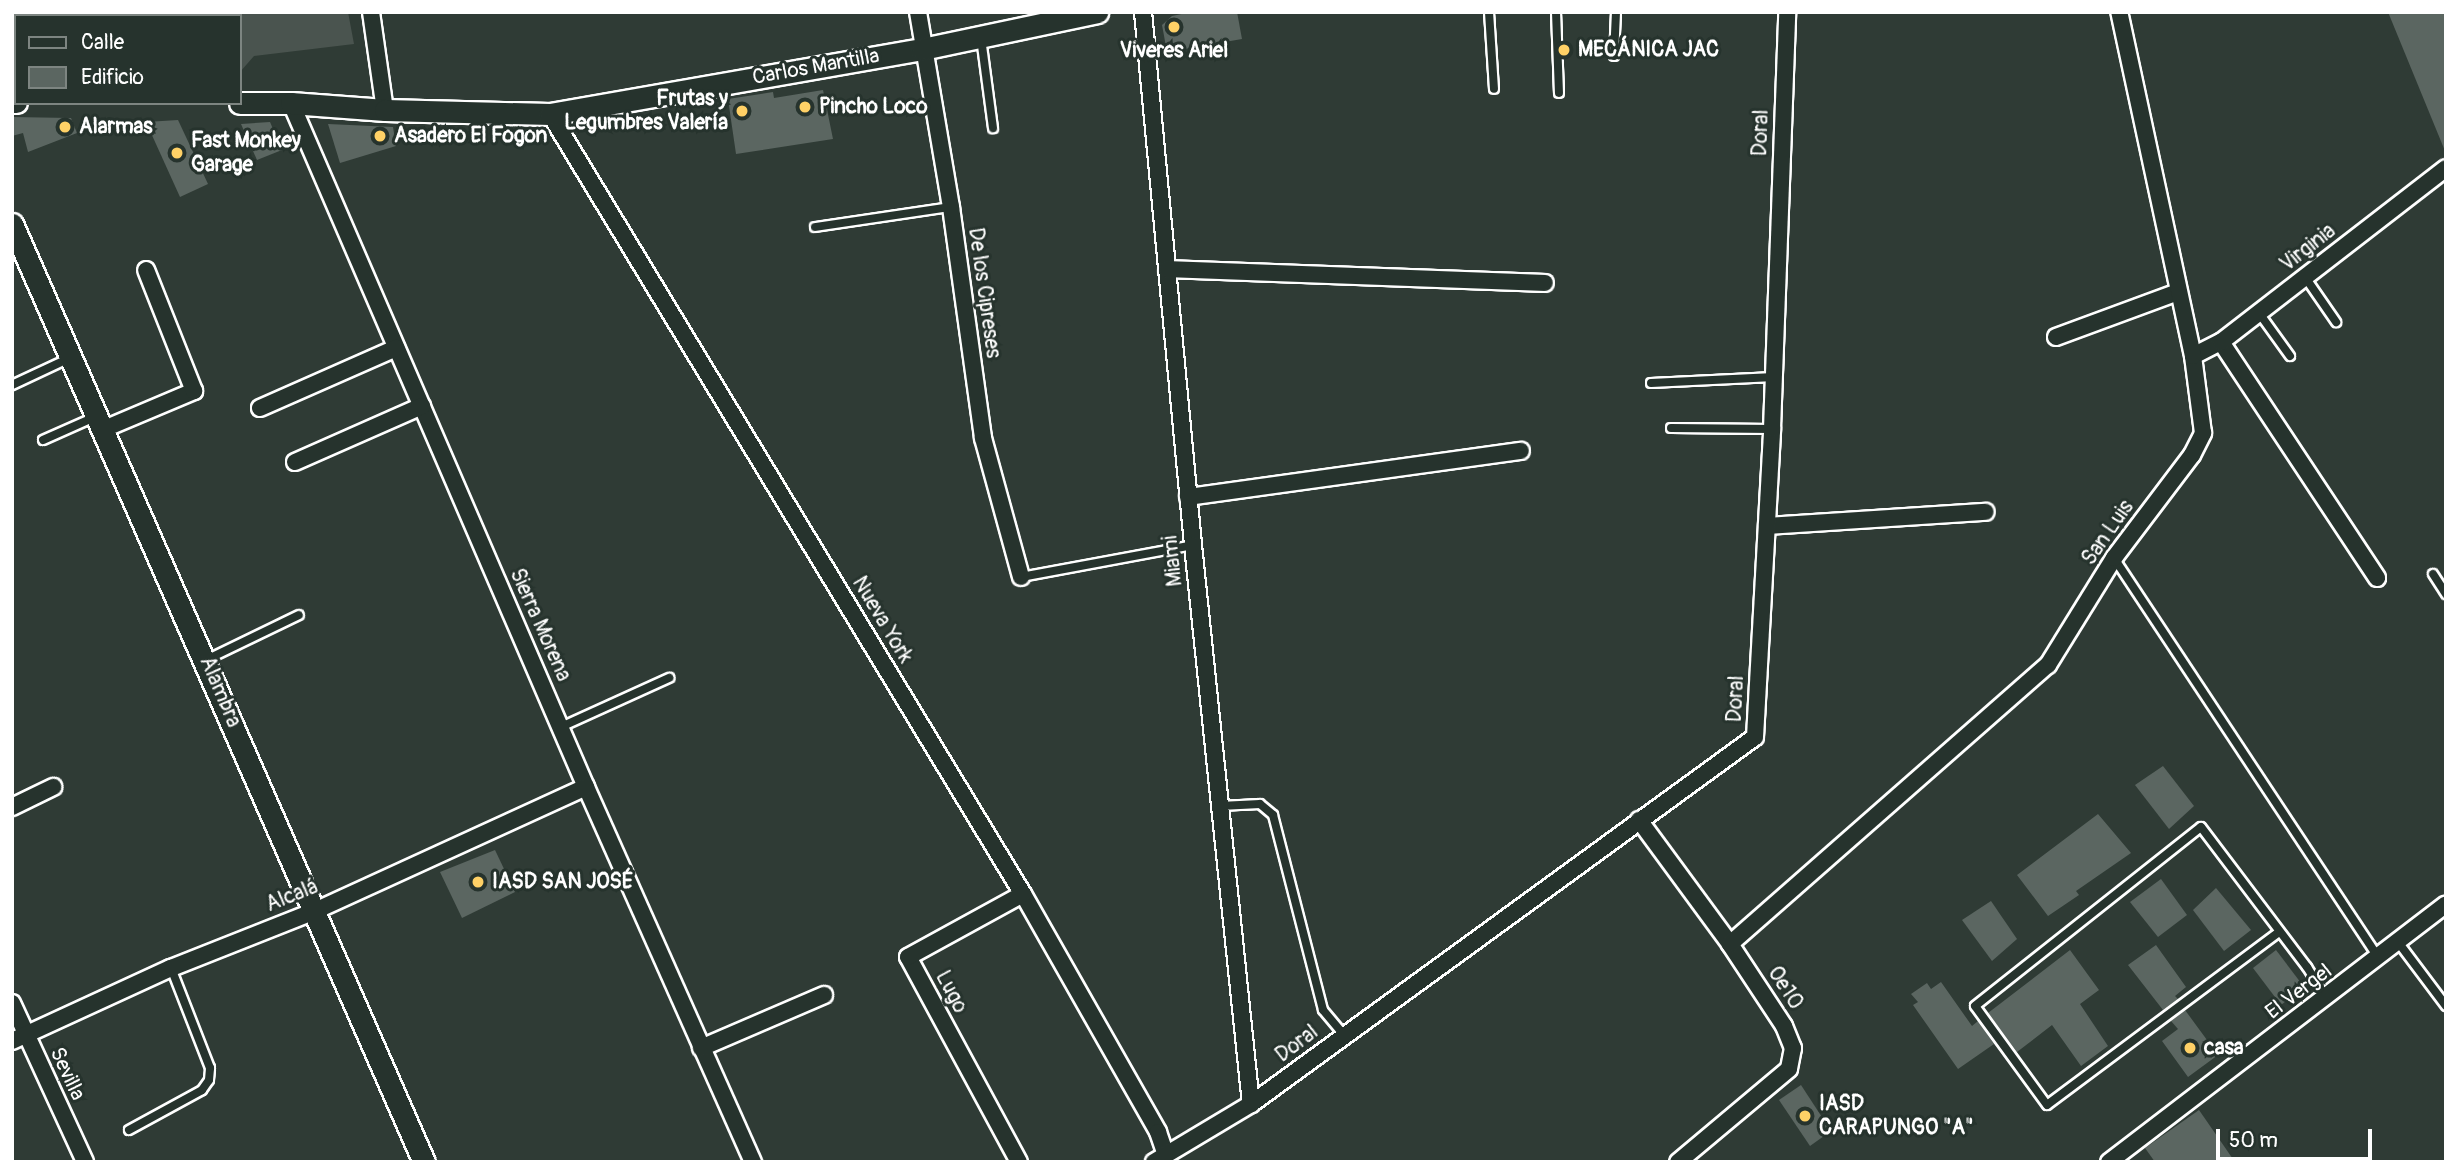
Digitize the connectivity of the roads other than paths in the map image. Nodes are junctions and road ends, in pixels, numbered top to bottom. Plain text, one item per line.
1 (371, 12) edge
2 (918, 12) edge
3 (1097, 12) edge
4 (1143, 12) edge
5 (1489, 12) edge
6 (1556, 12) edge
7 (1616, 12) edge
8 (1787, 12) edge
9 (2119, 12) edge
10 (981, 36) junction
11 (922, 49) junction
12 (1614, 56) dead end
13 (1494, 89) dead end
14 (1559, 93) dead end
15 (242, 103) edge
16 (291, 103) junction
17 (385, 110) junction
18 (551, 114) junction
19 (993, 128) dead end
20 (2446, 168) edge
21 (951, 206) junction
22 (815, 227) dead end
23 (14, 232) edge
24 (146, 270) dead end
25 (1167, 270) junction
26 (2305, 277) junction
27 (1545, 283) dead end
28 (2178, 292) junction
29 (2259, 313) junction
30 (2336, 322) dead end
31 (2056, 337) dead end
32 (2221, 342) junction
33 (396, 348) junction
34 (2193, 356) junction
35 (2290, 356) dead end
36 (72, 357) junction
37 (1774, 377) junction
38 (1651, 383) dead end
39 (12, 385) edge
40 (422, 406) junction
41 (260, 408) dead end
42 (101, 423) junction
43 (1671, 428) dead end
44 (1772, 429) junction
45 (43, 440) dead end
46 (1521, 451) dead end
47 (295, 462) dead end
48 (1188, 497) junction
49 (1986, 512) dead end
50 (1767, 526) junction
51 (1192, 545) junction
52 (2114, 558) junction
53 (2433, 574) dead end
54 (1021, 577) joint
55 (2377, 578) dead end
56 (2446, 594) edge
57 (299, 615) dead end
58 (206, 660) junction
59 (669, 678) dead end
60 (561, 727) junction
61 (586, 787) junction
62 (53, 788) dead end
63 (1220, 806) junction
64 (12, 807) edge
65 (1639, 820) junction
66 (1023, 894) junction
67 (2446, 904) edge
68 (315, 911) junction
69 (2279, 932) junction
70 (2398, 942) junction
71 (1730, 944) junction
72 (2378, 957) junction
73 (171, 968) junction
74 (824, 995) dead end
75 (2326, 998) junction
76 (12, 1003) edge
77 (2446, 1006) edge
78 (1344, 1035) junction
79 (19, 1037) edge
80 (701, 1048) junction
81 (1251, 1104) junction
82 (130, 1130) dead end
83 (2130, 1155) edge
84 (1160, 1158) edge
85 (85, 1162) edge
86 (424, 1162) edge
87 (753, 1162) edge
88 (1019, 1162) edge
89 (1678, 1162) edge
90 (2109, 1162) edge

1 - 17 street
2 - 11 street, De los Cipreses
3 - 10 street, Carlos Mantilla
4 - 25 street, Miami
5 - 13 lane
6 - 14 lane
7 - 12 lane
8 - 37 street, Doral
9 - 28 street, San Luis
10 - 11 street, Carlos Mantilla
10 - 19 lane
11 - 18 street, Carlos Mantilla
11 - 21 street, De los Cipreses
15 - 16 street, Carlos Mantilla
16 - 17 street, Carlos Mantilla
16 - 33 street, Sierra Morena
17 - 18 street, Carlos Mantilla
18 - 66 street, Nueva York
20 - 26 street, Virginia
21 - 22 lane
21 - 54 street, De los Cipreses
23 - 36 street, Alambra
24 - 42 street
25 - 27 street
25 - 48 street, Miami
26 - 29 street, Virginia
26 - 30 lane
28 - 31 street
28 - 34 street, San Luis
29 - 32 street, Virginia
29 - 35 lane
32 - 34 street, Virginia
32 - 55 street
33 - 40 street, Sierra Morena
33 - 41 street
34 - 52 street, San Luis
36 - 39 lane
36 - 42 street, Alambra
37 - 38 lane
37 - 44 street, Doral
40 - 47 street
40 - 60 street, Sierra Morena
42 - 45 lane
42 - 58 street, Alambra
43 - 44 lane
44 - 50 street, Doral
46 - 48 street
48 - 51 street, Miami
49 - 50 street
50 - 65 street, Doral
51 - 54 lane
51 - 63 street, Miami
52 - 71 street, San Luis
52 - 72 lane
53 - 56 lane
57 - 58 lane
58 - 68 street, Alambra
59 - 60 lane
60 - 61 street, Sierra Morena
61 - 68 street, Alcalá
61 - 80 street, Sierra Morena
62 - 64 street
63 - 78 lane
63 - 81 street, Miami
65 - 71 street, Oe10
65 - 78 street, Doral
66 - 84 street, Nueva York
66 - 88 street, Lugo
67 - 70 street, El Vergel
68 - 73 street, Alcalá
68 - 86 street, Alambra
69 - 69 lane
69 - 75 lane
70 - 72 street, El Vergel
70 - 77 lane
71 - 89 street, Oe10
72 - 75 street, El Vergel
73 - 79 street, Alcalá
73 - 82 lane
74 - 80 street
75 - 83 street, El Vergel
76 - 79 street, Sevilla
78 - 81 street, Doral
79 - 85 street, Sevilla
80 - 87 street, Sierra Morena
81 - 84 street, Doral
83 - 90 street, El Vergel

